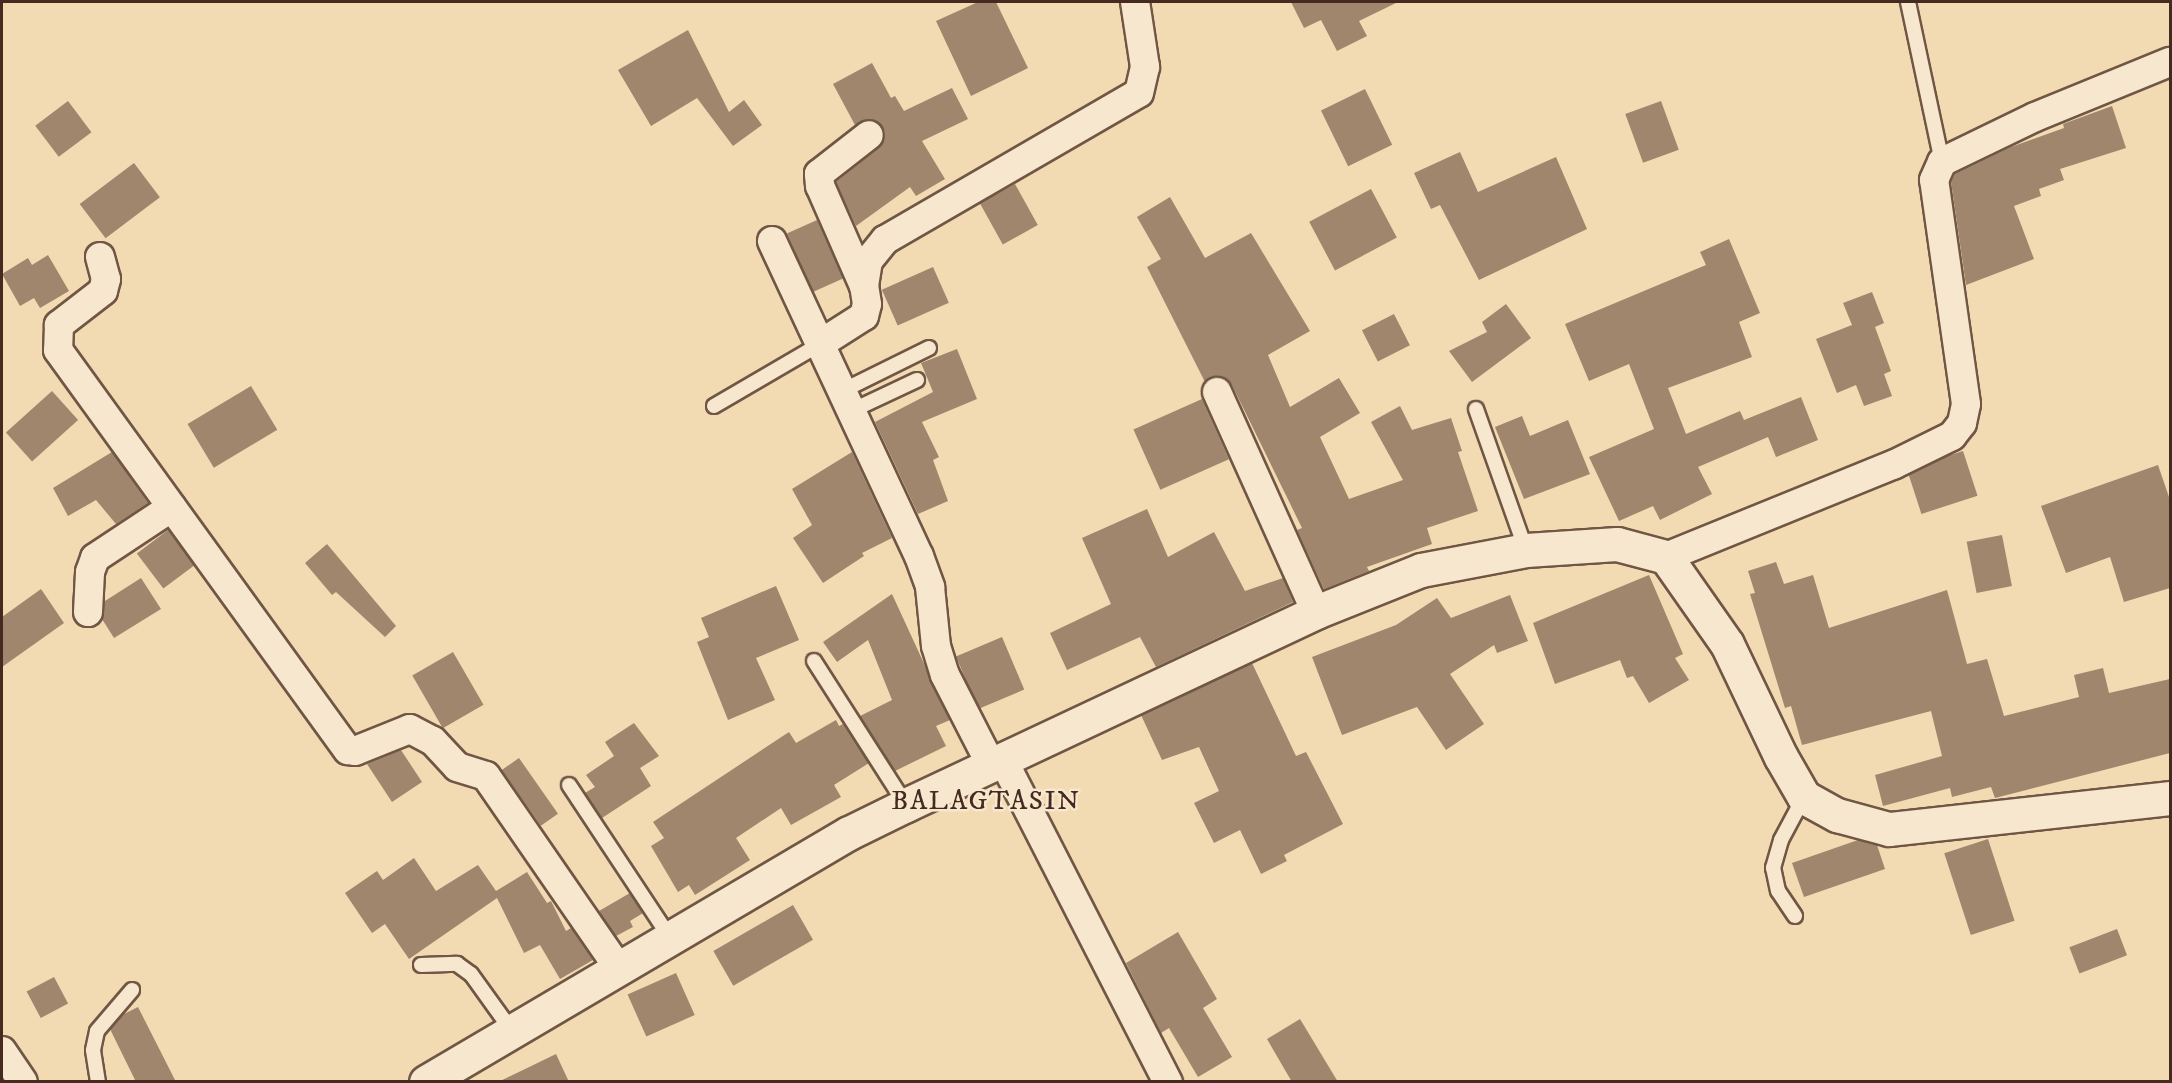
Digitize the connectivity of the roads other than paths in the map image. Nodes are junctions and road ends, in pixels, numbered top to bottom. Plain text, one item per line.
1 (1136, 2) edge
2 (1908, 2) edge
3 (2170, 62) edge
4 (869, 135) dead end
5 (1942, 162) junction
6 (772, 241) dead end
7 (100, 257) dead end
8 (864, 286) junction
9 (820, 344) junction
10 (929, 348) dead end
11 (917, 380) dead end
12 (1218, 392) dead end
13 (847, 401) junction
14 (714, 406) dead end
15 (1476, 409) dead end
16 (172, 507) junction
17 (1526, 550) junction
18 (1666, 557) junction
19 (88, 612) dead end
20 (1316, 612) junction
21 (814, 661) dead end
22 (997, 762) junction
23 (569, 785) dead end
24 (1804, 797) junction
25 (2170, 798) edge
26 (906, 805) junction
27 (1795, 916) dead end
28 (671, 939) junction
29 (421, 965) dead end
30 (619, 969) junction
31 (132, 990) dead end
32 (512, 1031) junction
33 (2, 1051) edge
34 (23, 1082) edge
35 (98, 1082) edge
36 (426, 1082) edge
37 (1168, 1082) edge

1 - 8 street
2 - 5 lane
3 - 5 street
4 - 8 street
5 - 18 street
6 - 9 street
7 - 16 street
8 - 9 street
9 - 13 street
9 - 14 lane
10 - 13 lane
11 - 13 lane
12 - 20 street
13 - 22 street
15 - 17 lane
16 - 19 street
16 - 30 street
17 - 18 street
17 - 20 street
18 - 24 street
20 - 22 street
21 - 26 lane
22 - 26 street
22 - 37 street
23 - 28 lane
24 - 25 street
24 - 27 lane
26 - 28 street
28 - 30 street
29 - 32 lane
30 - 32 street
31 - 35 lane
32 - 36 street
33 - 34 street

